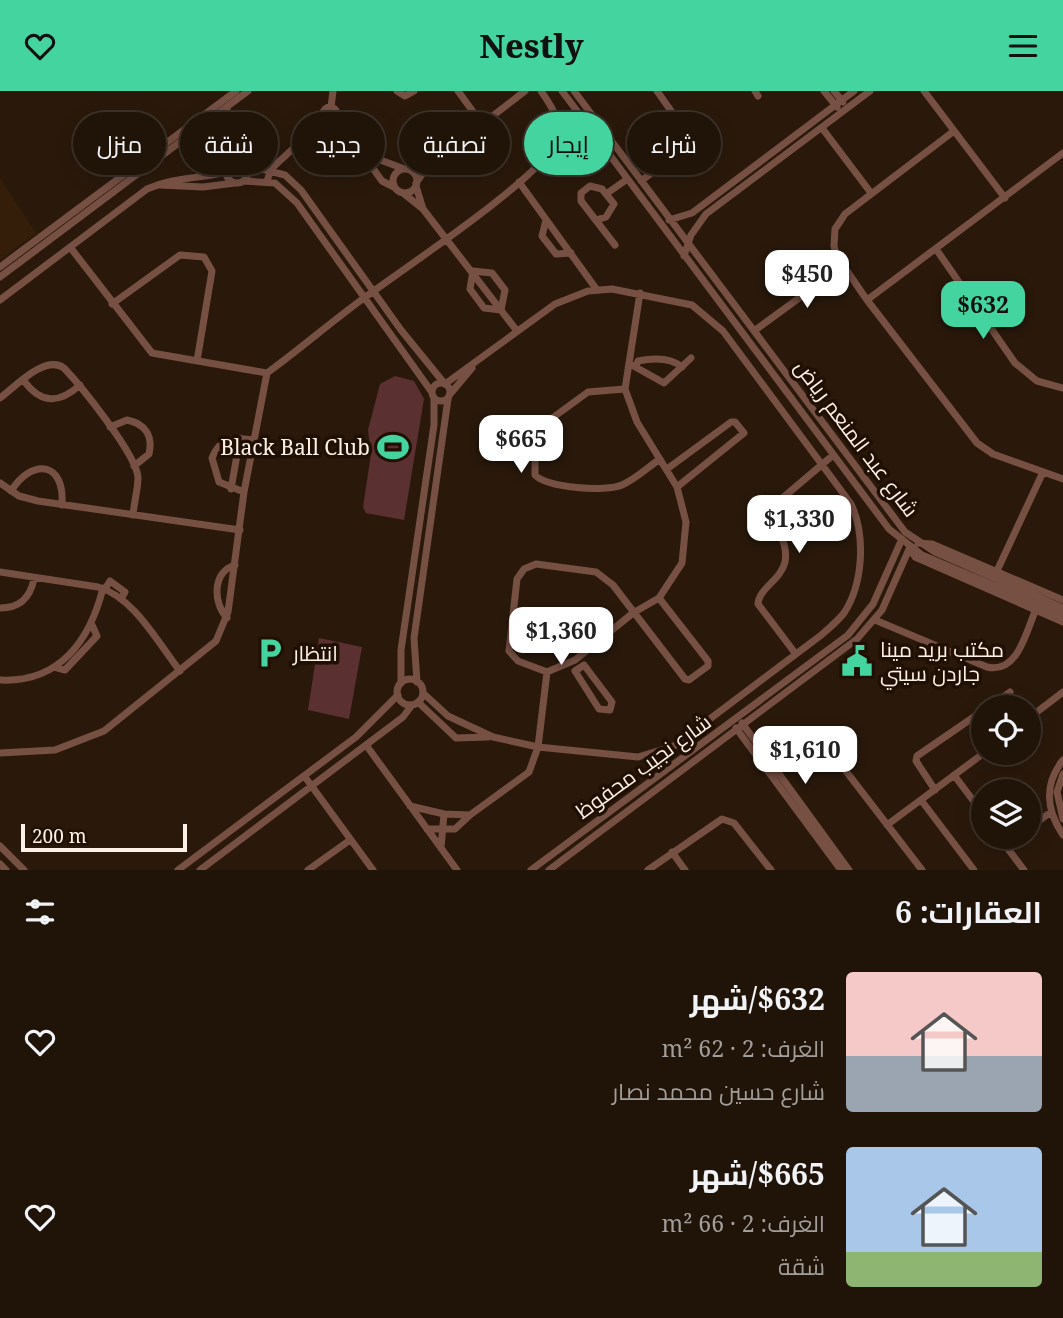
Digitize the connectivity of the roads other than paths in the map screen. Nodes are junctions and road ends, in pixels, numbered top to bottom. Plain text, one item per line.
1 (236, 91) edge
2 (248, 91) edge
3 (333, 91) edge
4 (397, 91) edge
5 (414, 91) edge
6 (458, 91) edge
7 (525, 91) edge
8 (541, 91) edge
9 (562, 91) edge
10 (574, 91) edge
11 (657, 91) edge
12 (824, 91) edge
13 (834, 91) edge
14 (854, 91) edge
15 (870, 91) edge
16 (924, 91) edge
17 (839, 103) junction
18 (229, 105) junction
19 (331, 107) junction
20 (845, 110) junction
21 (220, 112) edge
22 (224, 112) edge
23 (324, 112) edge
24 (336, 112) edge
25 (473, 112) edge
26 (498, 112) edge
27 (822, 128) junction
28 (954, 131) junction
29 (180, 142) edge
30 (292, 150) edge
31 (1063, 153) edge
32 (278, 163) edge
33 (278, 172) edge
34 (399, 173) edge
35 (211, 175) edge
36 (227, 175) edge
37 (246, 175) edge
38 (269, 175) edge
39 (378, 175) edge
40 (414, 175) edge
41 (422, 175) edge
42 (626, 180) junction
43 (244, 181) junction
44 (267, 181) junction
45 (641, 181) junction
46 (519, 182) junction
47 (235, 183) junction
48 (416, 184) junction
49 (156, 185) junction
50 (394, 187) junction
51 (403, 193) junction
52 (871, 193) junction
53 (606, 194) junction
54 (1004, 198) junction
55 (707, 201) junction
56 (424, 209) junction
57 (713, 209) junction
58 (671, 219) junction
59 (546, 220) junction
60 (596, 220) junction
61 (657, 221) junction
62 (446, 237) junction
63 (688, 243) junction
64 (615, 244) dead end
65 (70, 247) junction
66 (936, 249) junction
67 (570, 253) junction
68 (684, 256) junction
69 (843, 266) junction
70 (0, 267) edge
71 (472, 271) junction
72 (0, 277) edge
73 (597, 290) junction
74 (373, 291) junction
75 (640, 293) junction
76 (364, 298) junction
77 (0, 300) edge
78 (867, 300) junction
79 (112, 304) junction
80 (501, 310) junction
81 (517, 331) junction
82 (754, 331) junction
83 (773, 356) junction
84 (691, 358) dead end
85 (197, 361) junction
86 (763, 362) junction
87 (475, 365) junction
88 (633, 365) junction
89 (682, 367) junction
90 (267, 373) junction
91 (788, 376) junction
92 (24, 381) junction
93 (777, 382) junction
94 (444, 383) junction
95 (80, 385) junction
96 (1063, 388) edge
97 (625, 389) junction
98 (433, 395) junction
99 (449, 396) junction
100 (0, 398) edge
101 (110, 428) junction
102 (240, 438) junction
103 (252, 440) junction
104 (832, 456) junction
105 (660, 459) junction
106 (822, 464) junction
107 (134, 466) junction
108 (667, 470) junction
109 (1043, 472) junction
110 (1063, 479) edge
111 (0, 484) edge
112 (677, 487) junction
113 (231, 489) junction
114 (11, 491) junction
115 (244, 492) junction
116 (62, 505) junction
117 (133, 515) junction
118 (240, 530) junction
119 (905, 531) junction
120 (915, 540) junction
121 (901, 541) junction
122 (910, 548) junction
123 (235, 565) junction
124 (0, 572) edge
125 (996, 574) junction
126 (34, 579) junction
127 (104, 589) junction
128 (659, 598) junction
129 (1063, 600) edge
130 (0, 608) edge
131 (1063, 608) edge
132 (1036, 609) junction
133 (633, 613) junction
134 (1063, 615) edge
135 (227, 618) junction
136 (875, 620) junction
137 (1063, 622) edge
138 (795, 653) junction
139 (577, 663) junction
140 (180, 671) junction
141 (547, 672) junction
142 (0, 680) edge
143 (417, 682) junction
144 (401, 683) junction
145 (1010, 692) dead end
146 (1063, 692) edge
147 (423, 693) junction
148 (398, 695) junction
149 (1006, 695) edge
150 (415, 703) junction
151 (1041, 709) edge
152 (437, 713) junction
153 (734, 720) junction
154 (971, 720) edge
155 (740, 727) junction
156 (493, 737) junction
157 (366, 745) junction
158 (538, 747) junction
159 (0, 753) edge
160 (1063, 760) edge
161 (971, 763) edge
162 (774, 774) junction
163 (1063, 774) edge
164 (954, 775) junction
165 (305, 777) junction
166 (312, 787) junction
167 (935, 790) junction
168 (971, 798) edge
169 (921, 800) junction
170 (410, 806) junction
171 (433, 812) junction
172 (1051, 812) junction
173 (444, 814) junction
174 (253, 815) junction
175 (470, 815) junction
176 (1041, 819) edge
177 (1063, 820) edge
178 (258, 825) junction
179 (887, 825) junction
180 (429, 828) junction
181 (443, 831) junction
182 (1063, 835) edge
183 (350, 840) junction
184 (0, 846) edge
185 (441, 848) junction
186 (1009, 849) edge
187 (672, 852) junction
188 (552, 855) junction
189 (0, 864) edge
190 (560, 867) edge
191 (371, 869) edge
192 (6, 870) edge
193 (24, 870) edge
194 (178, 870) edge
195 (200, 870) edge
196 (308, 870) edge
197 (457, 870) edge
198 (531, 870) edge
199 (549, 870) edge
200 (648, 870) edge
201 (685, 870) edge
202 (771, 870) edge
203 (841, 870) edge
204 (849, 870) edge
205 (922, 870) edge
206 (974, 870) edge
207 (1024, 870) edge

1 - 70 street
2 - 18 street
3 - 19 street
4 - 5 street
6 - 25 street
7 - 26 street
8 - 46 street
9 - 42 street, شارع عبد المنعم رياض
10 - 45 street, شارع عبد المنعم رياض
11 - 45 street
12 - 17 street
13 - 17 street
14 - 17 street
15 - 20 street
16 - 28 street
17 - 20 street
17 - 55 street
18 - 21 street
18 - 22 street
19 - 23 street
19 - 24 street
20 - 27 street
27 - 52 street
27 - 57 street
28 - 52 street
28 - 54 street
29 - 72 street
30 - 32 street
31 - 54 street
33 - 74 street
34 - 50 street
35 - 49 street
36 - 47 street
37 - 43 street
38 - 44 street
39 - 50 street
40 - 48 street
41 - 48 street
42 - 53 street
42 - 61 street, شارع عبد المنعم رياض
43 - 44 street
43 - 47 street
44 - 76 street
45 - 58 street, شارع عبد المنعم رياض
46 - 59 street
46 - 62 street
47 - 49 street
48 - 51 street
48 - 56 street
49 - 65 street
50 - 51 street
51 - 56 street
52 - 69 street
53 - 60 street
53 - 60 street
54 - 66 street
55 - 57 street
55 - 58 street
56 - 62 street
57 - 63 street
58 - 61 street
58 - 63 street, شارع عبد المنعم رياض
59 - 67 street
59 - 67 street
60 - 64 street
61 - 68 street, شارع عبد المنعم رياض
62 - 71 street
62 - 74 street
63 - 68 street
63 - 82 street, شارع عبد المنعم رياض
65 - 77 street
65 - 79 street
66 - 78 street
66 - 96 street
67 - 73 street
68 - 86 street, شارع عبد المنعم رياض
69 - 78 street
69 - 82 street
71 - 80 street
71 - 80 street
71 - 80 street
73 - 75 street
73 - 81 street
74 - 76 street
74 - 94 street
75 - 88 street
75 - 106 street
76 - 90 street
76 - 98 street
78 - 109 street
79 - 85 street
79 - 85 street
80 - 81 street
81 - 87 street
82 - 83 street, شارع عبد المنعم رياض
83 - 86 street
83 - 91 street, شارع عبد المنعم رياض
84 - 89 street
85 - 90 street
86 - 93 street, شارع عبد المنعم رياض
87 - 94 street
87 - 99 street
88 - 89 street
88 - 89 street
88 - 97 street
90 - 103 street
91 - 93 street
91 - 119 street, شارع عبد المنعم رياض
92 - 95 street
92 - 95 street
92 - 100 street
93 - 104 street, شارع عبد المنعم رياض
94 - 98 street
94 - 99 street
95 - 101 street
97 - 105 street
97 - 105 street
98 - 99 street
98 - 144 street
99 - 143 street
101 - 107 street
101 - 107 street
102 - 103 street
102 - 113 street
102 - 113 street
103 - 115 street
104 - 106 street
104 - 121 street, شارع عبد المنعم رياض
105 - 108 street
106 - 138 street
106 - 138 street
107 - 117 street
108 - 112 street
108 - 112 street
109 - 110 street
109 - 125 street
111 - 114 street
112 - 128 street
113 - 115 street
114 - 116 street
114 - 116 street
115 - 118 street
116 - 117 street
117 - 118 street
118 - 123 street
119 - 120 street, شارع عبد المنعم رياض
119 - 121 street, شارع نجيب محفوظ
120 - 122 street, شارع نجيب محفوظ
120 - 125 street, شارع عبد المنعم رياض
121 - 122 street, شارع عبد المنعم رياض
121 - 153 street, شارع نجيب محفوظ
122 - 132 street
122 - 134 street, شارع عبد المنعم رياض
122 - 136 street, شارع نجيب محفوظ
123 - 135 street
123 - 135 street
124 - 126 street
125 - 129 street
125 - 131 street, شارع عبد المنعم رياض
126 - 127 street
126 - 130 street
127 - 140 street
127 - 142 street
128 - 133 street
128 - 133 street
132 - 136 street
132 - 137 street
133 - 139 street
133 - 141 street
135 - 140 street
136 - 155 street, شارع نجيب محفوظ
138 - 158 street
139 - 139 street
139 - 141 street
140 - 159 street
141 - 158 street
143 - 144 street
143 - 147 street
144 - 148 street
145 - 149 street
146 - 151 street
147 - 150 street
147 - 152 street
148 - 150 street
148 - 165 street
150 - 152 street
150 - 157 street
152 - 156 street
152 - 156 street
153 - 155 street
153 - 188 street, شارع نجيب محفوظ
154 - 167 street
155 - 162 street
155 - 190 street, شارع نجيب محفوظ
156 - 158 street
157 - 166 street
157 - 170 street
158 - 175 street
160 - 172 street
161 - 164 street
162 - 179 street
162 - 203 street
162 - 204 street
163 - 177 street
164 - 167 street
164 - 168 street
165 - 166 street
165 - 174 street
166 - 178 street
166 - 183 street
167 - 169 street
169 - 179 street
169 - 206 street
170 - 171 street
170 - 180 street
171 - 173 street
171 - 180 street
172 - 176 street
172 - 182 street
173 - 175 street
173 - 181 street
174 - 178 street
174 - 194 street
175 - 181 street
178 - 195 street
179 - 205 street
180 - 181 street
180 - 185 street
181 - 185 street
183 - 191 street
183 - 196 street
184 - 193 street
185 - 197 street
186 - 207 street
187 - 200 street
187 - 201 street
187 - 202 street
188 - 190 street
188 - 198 street, شارع نجيب محفوظ
189 - 192 street
190 - 199 street, شارع نجيب محفوظ

